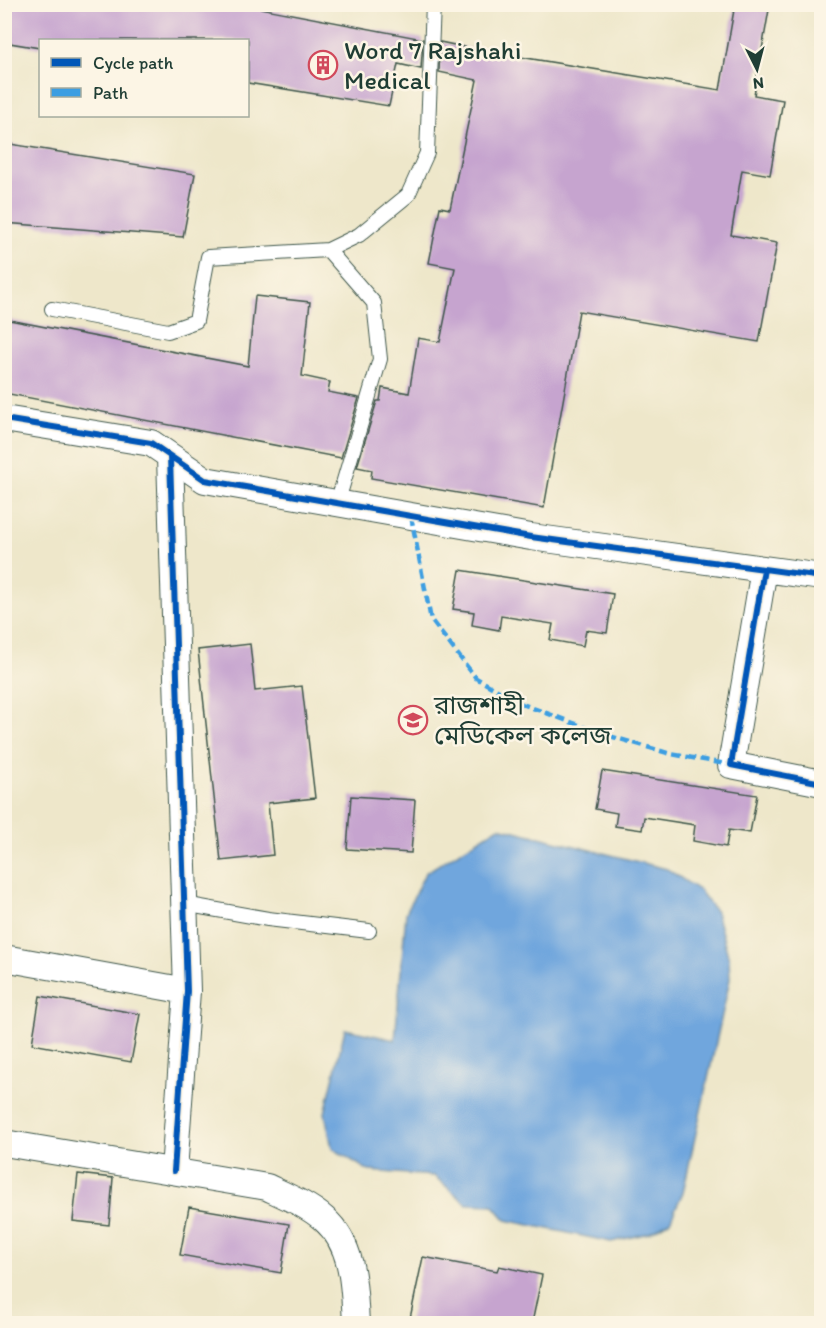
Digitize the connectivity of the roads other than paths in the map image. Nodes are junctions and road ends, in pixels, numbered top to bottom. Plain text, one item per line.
1 (433, 4) edge
2 (328, 250) junction
3 (52, 309) dead end
4 (4, 419) edge
5 (170, 458) junction
6 (337, 504) junction
7 (764, 569) junction
8 (822, 577) edge
9 (822, 783) edge
10 (184, 904) junction
11 (369, 931) dead end
12 (4, 958) edge
13 (187, 991) junction
14 (4, 1143) edge
15 (174, 1171) junction
16 (356, 1323) edge

1 - 2 lane
2 - 3 lane
2 - 6 lane
4 - 5 street
5 - 6 street
5 - 10 street
6 - 7 street
7 - 8 street
7 - 9 street
10 - 11 lane
10 - 13 street
12 - 13 street
13 - 15 street
14 - 15 street
15 - 16 street

